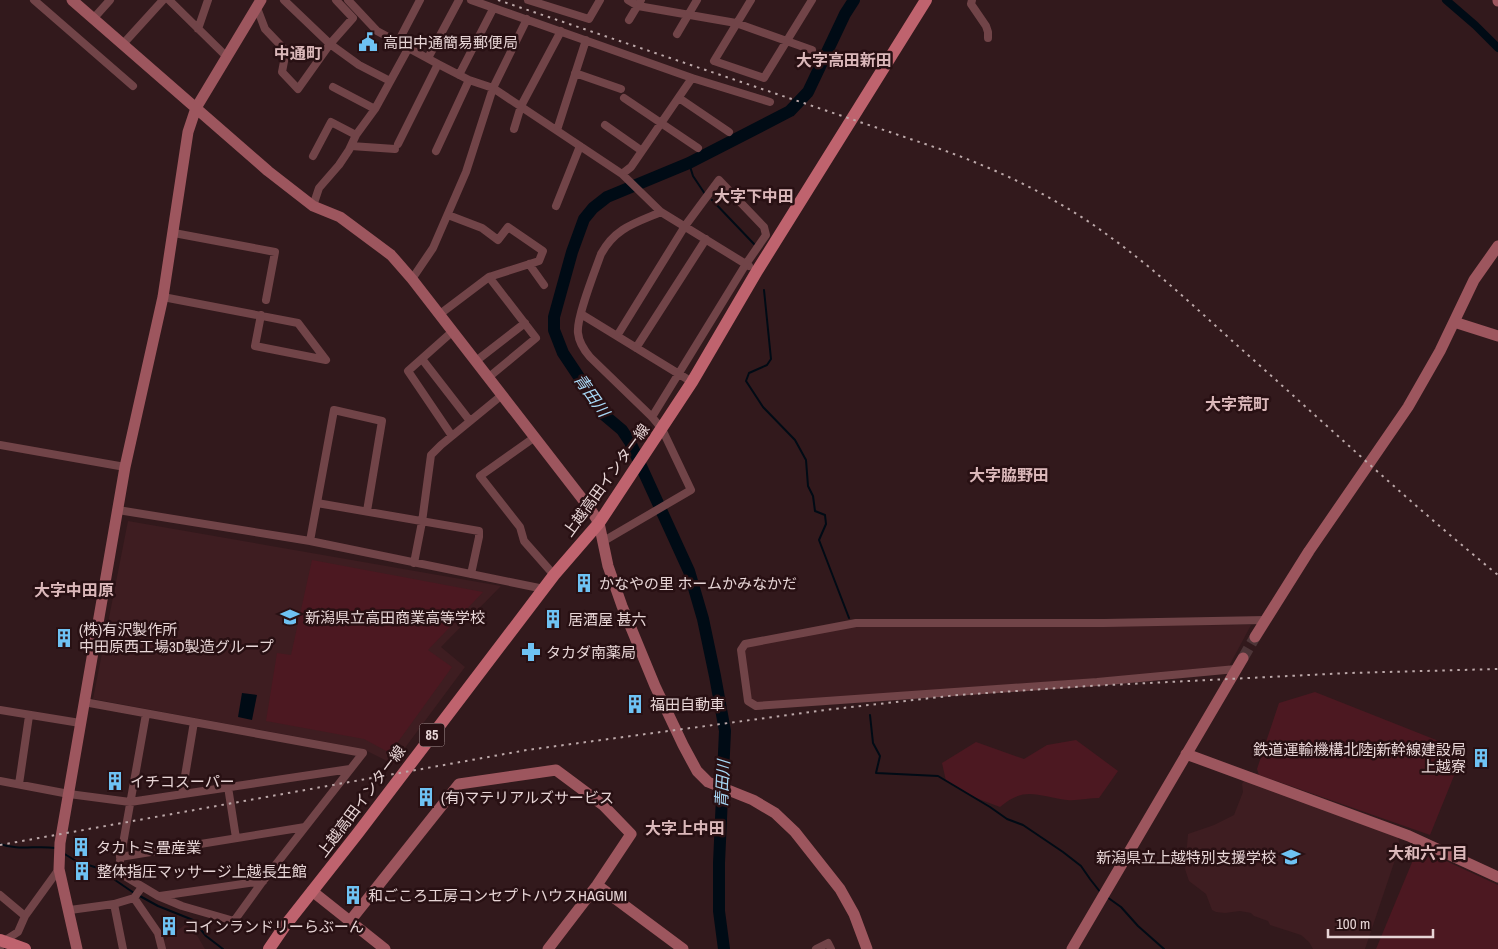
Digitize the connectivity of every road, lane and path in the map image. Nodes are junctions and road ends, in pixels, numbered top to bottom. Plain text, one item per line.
1 (34, 0) edge
2 (72, 0) edge
3 (110, 0) edge
4 (163, 0) edge
5 (169, 0) edge
6 (208, 0) edge
7 (284, 0) edge
8 (336, 0) edge
9 (348, 0) edge
10 (420, 0) edge
11 (459, 0) edge
12 (471, 0) edge
13 (528, 0) edge
14 (560, 0) edge
15 (600, 0) edge
16 (628, 0) edge
17 (697, 0) edge
18 (751, 0) edge
19 (812, 0) edge
20 (926, 0) edge
21 (972, 0) edge
22 (639, 3) edge
23 (259, 4) edge
24 (493, 8) junction
25 (554, 9) junction
26 (688, 15) junction
27 (93, 19) junction
28 (527, 19) junction
29 (629, 20) dead end
30 (736, 24) junction
31 (198, 29) junction
32 (560, 31) junction
33 (677, 34) dead end
34 (988, 38) dead end
35 (586, 40) junction
36 (786, 41) junction
37 (398, 42) junction
38 (122, 44) junction
39 (330, 44) junction
40 (409, 47) junction
41 (812, 50) dead end
42 (227, 57) junction
43 (428, 58) junction
44 (438, 64) junction
45 (575, 73) junction
46 (459, 75) junction
47 (692, 78) junction
48 (469, 80) junction
49 (390, 81) junction
50 (133, 86) dead end
51 (333, 86) dead end
52 (493, 88) junction
53 (621, 89) dead end
54 (624, 98) dead end
55 (679, 98) junction
56 (770, 102) dead end
57 (520, 106) junction
58 (196, 108) junction
59 (375, 109) junction
60 (661, 124) junction
61 (605, 125) dead end
62 (514, 129) dead end
63 (556, 130) junction
64 (729, 132) dead end
65 (356, 135) junction
66 (351, 146) junction
67 (580, 146) junction
68 (698, 148) dead end
69 (436, 151) dead end
70 (642, 152) junction
71 (313, 156) dead end
72 (625, 177) junction
73 (313, 206) junction
74 (556, 206) dead end
75 (661, 212) junction
76 (448, 215) junction
77 (685, 226) junction
78 (174, 234) junction
79 (706, 239) junction
80 (1498, 246) edge
81 (529, 264) junction
82 (752, 267) junction
83 (489, 277) junction
84 (412, 279) junction
85 (544, 285) dead end
86 (163, 297) junction
87 (266, 300) dead end
88 (440, 314) junction
89 (581, 314) junction
90 (261, 315) junction
91 (1454, 322) junction
92 (524, 323) junction
93 (453, 331) junction
94 (617, 336) junction
95 (1498, 336) edge
96 (636, 348) junction
97 (422, 359) junction
98 (476, 361) junction
99 (678, 374) junction
100 (489, 377) junction
101 (692, 382) junction
102 (502, 395) junction
103 (652, 417) junction
104 (470, 421) junction
105 (662, 429) junction
106 (452, 436) junction
107 (535, 437) junction
108 (0, 445) edge
109 (126, 467) junction
110 (317, 504) junction
111 (118, 510) junction
112 (367, 511) junction
113 (422, 522) junction
114 (598, 523) junction
115 (310, 542) junction
116 (602, 542) junction
117 (414, 563) junction
118 (471, 574) junction
119 (554, 575) junction
120 (544, 589) junction
121 (1266, 620) junction
122 (1255, 637) tunnel mouth
123 (1243, 658) tunnel mouth
124 (1236, 669) junction
125 (84, 702) junction
126 (0, 710) edge
127 (146, 714) junction
128 (29, 716) junction
129 (194, 722) junction
130 (80, 723) junction
131 (1186, 754) junction
132 (350, 769) junction
133 (0, 781) edge
134 (18, 784) junction
135 (228, 787) junction
136 (69, 794) junction
137 (182, 794) junction
138 (130, 802) junction
139 (304, 827) junction
140 (236, 838) junction
141 (120, 857) junction
142 (60, 869) junction
143 (1498, 878) edge
144 (263, 881) junction
145 (597, 885) junction
146 (141, 889) junction
147 (312, 890) junction
148 (0, 895) edge
149 (158, 896) junction
150 (134, 898) junction
151 (114, 904) junction
152 (70, 910) junction
153 (25, 916) junction
154 (350, 921) junction
155 (1, 943) edge
156 (25, 949) edge
157 (78, 949) edge
158 (123, 949) edge
159 (162, 949) edge
160 (269, 949) edge
161 (385, 949) edge
162 (548, 949) edge
163 (683, 949) edge
164 (816, 949) edge
165 (831, 949) edge
166 (867, 949) edge
167 (1072, 949) edge

1 - 50 street
2 - 27 street
3 - 27 street
4 - 38 street
5 - 31 street
6 - 31 street
7 - 39 street
8 - 39 street
9 - 37 street
10 - 37 street
11 - 43 street
12 - 24 street
13 - 25 street
14 - 25 street
15 - 25 street
16 - 22 street
17 - 26 street
18 - 30 street
19 - 36 street
20 - 82 main road, 上越高田インター線 / 85
21 - 34 street
22 - 26 street
22 - 29 street
23 - 39 street
23 - 42 street
24 - 28 street
24 - 46 street
26 - 30 street
26 - 33 street
27 - 38 street
28 - 32 street
28 - 52 street
30 - 36 street
30 - 36 street
31 - 42 street
32 - 35 street
32 - 57 street
35 - 45 street
35 - 47 street
36 - 41 street
37 - 40 street
38 - 58 street
39 - 49 street
40 - 43 street
40 - 49 street
42 - 58 street
43 - 44 street
44 - 46 street
44 - 66 street
45 - 53 street
45 - 63 street
46 - 48 street
47 - 55 street
47 - 56 street
48 - 52 street
48 - 69 street
49 - 59 street
51 - 59 street
52 - 57 street
52 - 76 street
54 - 60 street
55 - 60 street
55 - 64 street
57 - 62 street
57 - 63 street
58 - 73 street
58 - 78 street
59 - 65 street
60 - 68 street
60 - 70 street
61 - 70 street
63 - 67 street
65 - 66 street
65 - 71 street
66 - 73 street
67 - 72 street
67 - 74 street
70 - 72 street
72 - 75 street
73 - 84 street
75 - 77 street
75 - 89 street
76 - 81 street
76 - 84 street
77 - 79 street
77 - 82 street
77 - 94 street
78 - 86 street
78 - 87 street
79 - 82 street
79 - 96 street
80 - 91 street
81 - 83 street
81 - 85 street
82 - 99 street
82 - 101 main road, 上越高田インター線 / 85
83 - 88 street
83 - 92 street
84 - 88 street
86 - 90 street
86 - 109 street
88 - 93 street
89 - 94 street
89 - 103 street
90 - 90 street
91 - 95 street
91 - 121 street
92 - 98 street
92 - 100 street
93 - 97 street
93 - 98 street
94 - 96 street
96 - 99 street
97 - 104 street
97 - 106 street
98 - 100 street
99 - 101 street
99 - 103 street
100 - 102 street
101 - 105 main road, 上越高田インター線 / 85
102 - 104 street
102 - 107 street
103 - 105 street
104 - 106 street
105 - 114 main road, 上越高田インター線 / 85
105 - 116 street
106 - 113 street
107 - 114 street
107 - 119 street
108 - 109 street
109 - 111 street
110 - 112 street
110 - 112 street
110 - 115 street
111 - 115 street
111 - 125 street
112 - 113 street
113 - 117 street
113 - 118 street
114 - 116 street
114 - 119 main road, 上越高田インター線 / 85
115 - 117 street
116 - 166 street
117 - 118 street
118 - 120 street
119 - 120 main road, 上越高田インター線 / 85
120 - 147 main road, 上越高田インター線 / 85
121 - 122 street
121 - 124 street
123 - 124 street
124 - 131 street
125 - 127 street
125 - 130 street
126 - 128 street
127 - 129 street
127 - 138 street
128 - 130 street
128 - 134 street
129 - 132 street
129 - 137 street
130 - 136 street
131 - 143 street
131 - 167 street
132 - 135 street
132 - 139 street
133 - 134 street
134 - 136 street
135 - 137 street
135 - 140 street
136 - 138 street
136 - 142 street
137 - 138 street
138 - 141 street
139 - 140 street
139 - 144 street
140 - 141 street
141 - 146 street
142 - 152 street
142 - 153 street
144 - 149 street
144 - 149 street
145 - 154 street
145 - 162 street
145 - 163 street
146 - 149 street
146 - 150 street
147 - 154 street
147 - 160 main road, 上越高田インター線 / 85
148 - 153 street
150 - 151 street
150 - 159 street
151 - 152 street
151 - 158 street
152 - 157 street
153 - 155 street
154 - 161 street
155 - 156 main road
164 - 165 street

